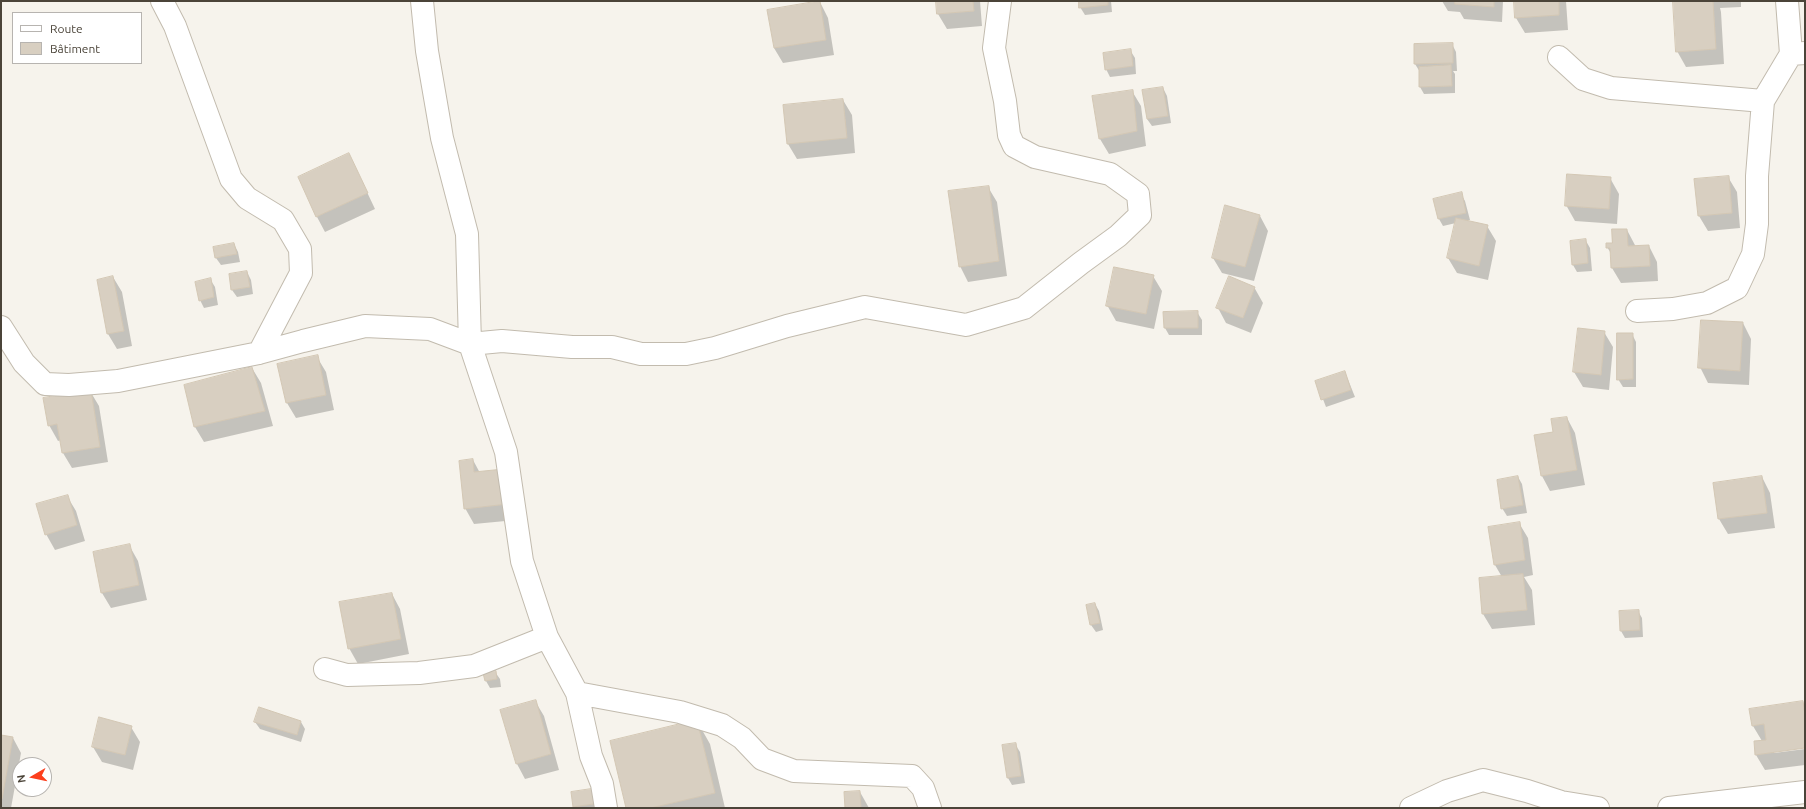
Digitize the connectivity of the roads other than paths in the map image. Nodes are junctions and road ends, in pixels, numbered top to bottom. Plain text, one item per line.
1 (162, 1) edge
2 (422, 1) edge
3 (1000, 1) edge
4 (1787, 1) edge
5 (1798, 54) edge
6 (1559, 57) dead end
7 (1763, 101) junction
8 (1637, 311) dead end
9 (1, 327) edge
10 (470, 344) junction
11 (259, 353) junction
12 (547, 637) junction
13 (325, 669) dead end
14 (577, 694) junction
15 (1805, 792) edge
16 (1723, 805) edge
17 (606, 808) edge
18 (930, 808) edge
19 (1411, 808) edge
20 (1598, 808) edge
21 (1669, 808) edge

1 - 11 street
2 - 10 street
3 - 10 street
4 - 5 street
5 - 7 street
6 - 7 street
7 - 8 street
9 - 11 street
10 - 11 street
10 - 12 street
12 - 13 street
12 - 14 street
14 - 17 street
14 - 18 street
15 - 16 street
16 - 21 street
19 - 20 street

